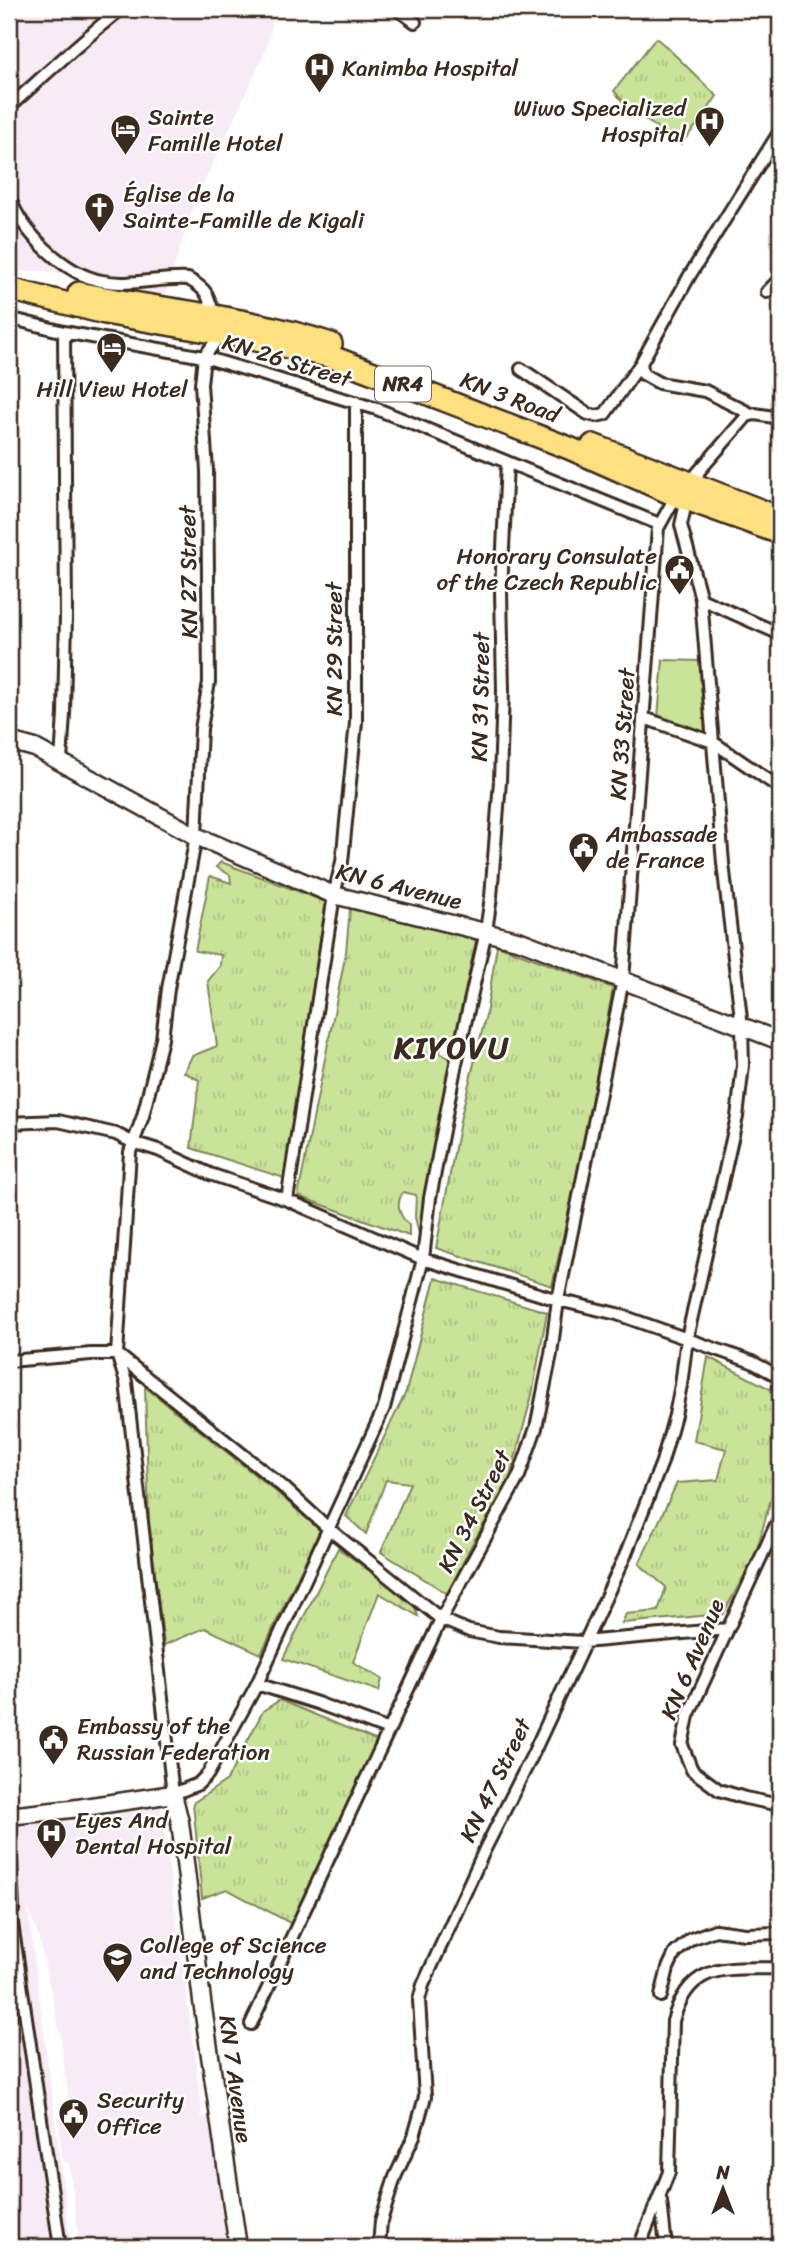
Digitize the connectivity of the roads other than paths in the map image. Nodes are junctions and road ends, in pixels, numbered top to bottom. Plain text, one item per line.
1 (121, 9) edge
2 (397, 9) edge
3 (774, 9) edge
4 (780, 15) edge
5 (415, 22) dead end
6 (15, 98) edge
7 (9, 107) edge
8 (780, 131) edge
9 (9, 196) edge
10 (9, 275) edge
11 (780, 279) edge
12 (9, 289) edge
13 (767, 292) dead end
14 (214, 314) junction
15 (9, 318) edge
16 (64, 332) junction
17 (222, 335) junction
18 (204, 357) junction
19 (640, 363) junction
20 (521, 369) dead end
21 (356, 402) junction
22 (751, 414) junction
23 (780, 418) edge
24 (507, 463) junction
25 (689, 487) junction
26 (780, 518) edge
27 (659, 524) junction
28 (780, 533) edge
29 (701, 599) junction
30 (780, 634) edge
31 (644, 718) junction
32 (12, 739) edge
33 (713, 742) junction
34 (61, 761) junction
35 (780, 788) edge
36 (196, 836) junction
37 (334, 895) junction
38 (486, 931) junction
39 (623, 980) junction
40 (742, 1027) junction
41 (780, 1041) edge
42 (9, 1123) edge
43 (132, 1142) junction
44 (287, 1200) junction
45 (423, 1259) junction
46 (558, 1300) junction
47 (687, 1338) junction
48 (117, 1354) junction
49 (9, 1361) edge
50 (780, 1377) edge
51 (780, 1516) edge
52 (329, 1529) junction
53 (441, 1619) junction
54 (728, 1629) junction
55 (583, 1642) junction
56 (257, 1684) junction
57 (389, 1730) junction
58 (173, 1794) junction
59 (780, 1805) edge
60 (9, 1815) edge
61 (9, 1903) edge
62 (13, 1923) junction
63 (780, 1933) edge
64 (780, 1968) edge
65 (661, 1996) dead end
66 (251, 2024) dead end
67 (661, 2197) junction
68 (60, 2247) edge
69 (238, 2247) edge
70 (379, 2247) edge
71 (639, 2247) edge
72 (666, 2247) edge

1 - 6 street
2 - 5 street
3 - 4 street
6 - 7 street
8 - 19 street
9 - 14 street
10 - 14 highway, KN 3 Road / NR4
11 - 13 street
12 - 17 highway, KN 3 Road / NR4
14 - 17 street
14 - 25 highway, KN 3 Road / NR4
15 - 16 street, KN 26 Street
16 - 18 street, KN 26 Street
16 - 34 street
17 - 18 street
17 - 25 highway, KN 3 Road / NR4
18 - 21 street, KN 26 Street
18 - 36 street, KN 27 Street
19 - 20 street
19 - 22 street
21 - 24 street, KN 26 Street
21 - 37 street, KN 29 Street
22 - 23 street
22 - 25 street, KN 33 Street
24 - 27 street, KN 26 Street
24 - 38 street, KN 31 Street
25 - 26 highway, KN 3 Road / NR4
25 - 27 street, KN 33 Street
25 - 28 highway, KN 3 Road / NR4
25 - 29 street, KN 47 Street
27 - 31 street, KN 33 Street
29 - 30 street
29 - 33 street, KN 47 Street
31 - 33 street
31 - 39 street, KN 33 Street
32 - 34 main road, KN 6 Avenue
33 - 35 street
33 - 40 street, KN 47 Street
34 - 36 main road, KN 6 Avenue
36 - 37 main road, KN 6 Avenue
36 - 43 street, KN 27 Street
37 - 38 main road, KN 6 Avenue
37 - 44 street, KN 29 Street
38 - 39 main road, KN 6 Avenue
38 - 45 street, KN 31 Street
39 - 40 main road, KN 6 Avenue
39 - 46 street, KN 34 Street
40 - 41 main road, KN 6 Avenue
40 - 47 street, KN 47 Street
42 - 43 street
43 - 44 street
43 - 48 street, KN 27 Street
44 - 45 street
45 - 46 street
45 - 52 street, KN 31 Street
46 - 47 street
46 - 53 street, KN 34 Street
47 - 50 street
47 - 55 street, KN 47 Street
48 - 49 street
48 - 52 street
48 - 58 street, KN 27 Street
51 - 54 street, KN 6 Avenue
52 - 53 street
52 - 56 street, KN 31 Street
53 - 55 street
53 - 57 street, KN 34 Street
54 - 55 street
54 - 59 street, KN 6 Avenue
55 - 70 street, KN 47 Street
56 - 57 street
56 - 58 street, KN 31 Street
57 - 66 street, KN 34 Street
58 - 60 main road
58 - 69 main road, KN 7 Avenue
60 - 62 street
61 - 62 street
62 - 68 street
63 - 65 street
64 - 67 street
67 - 71 street
67 - 72 street

